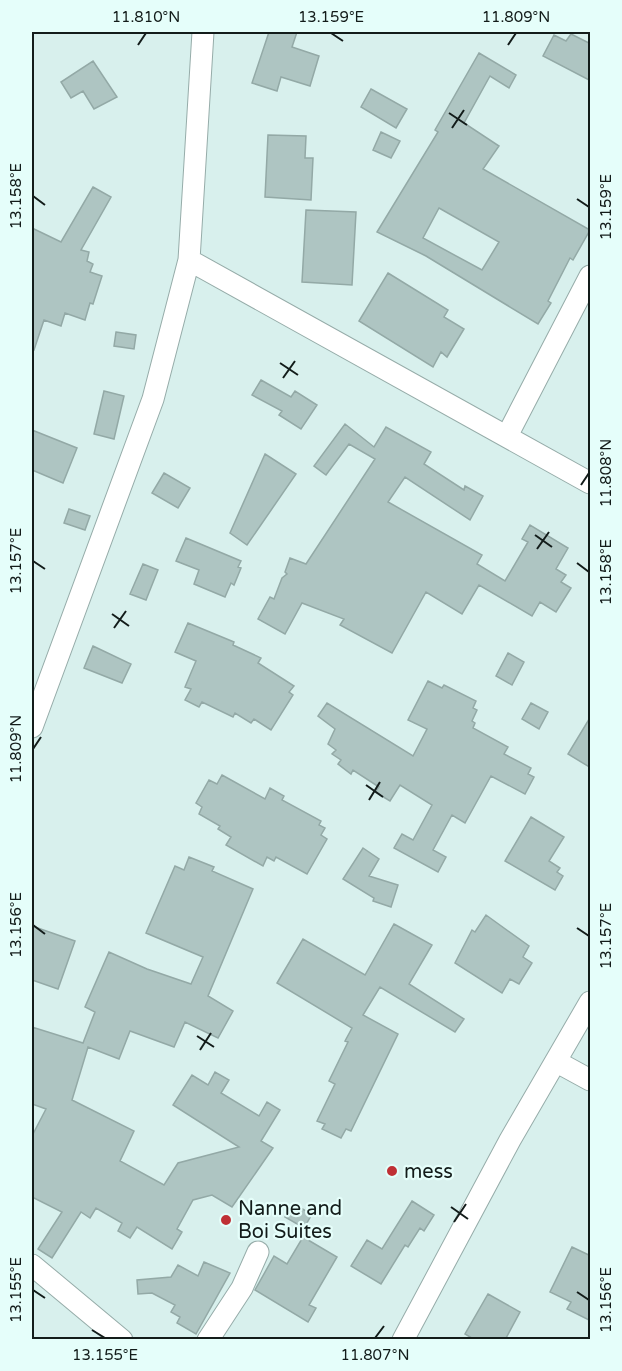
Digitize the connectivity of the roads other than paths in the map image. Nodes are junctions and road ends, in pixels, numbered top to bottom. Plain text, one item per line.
1 (203, 32) edge
2 (189, 260) junction
3 (591, 276) edge
4 (507, 436) junction
5 (591, 483) edge
6 (32, 727) edge
7 (591, 1002) edge
8 (557, 1062) junction
9 (591, 1080) edge
10 (258, 1252) dead end
11 (32, 1265) edge
12 (122, 1340) edge
13 (208, 1340) edge
14 (403, 1340) edge

1 - 2 street
2 - 4 street
2 - 6 street
3 - 4 street
4 - 5 street
7 - 8 street
8 - 9 street
8 - 14 street
10 - 13 street
11 - 12 street

